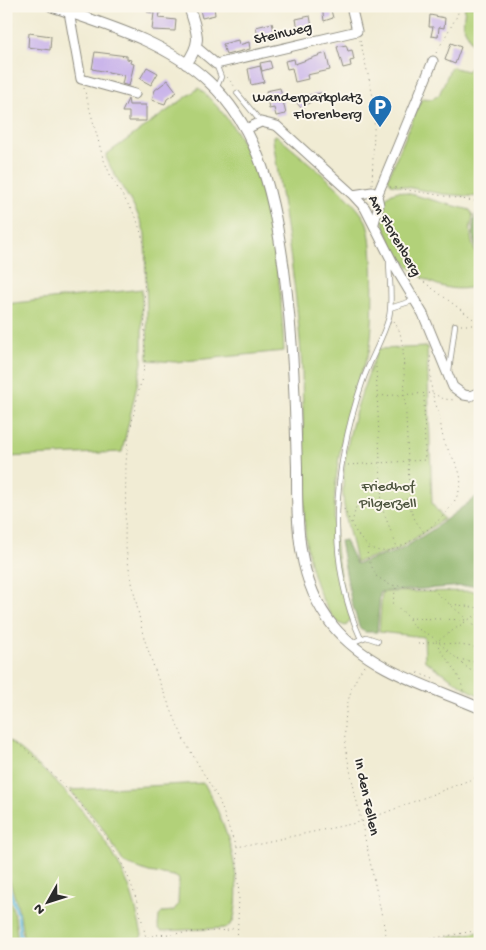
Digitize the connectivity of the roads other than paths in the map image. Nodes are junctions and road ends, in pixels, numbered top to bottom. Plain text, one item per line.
1 (51, 6) edge
2 (189, 6) edge
3 (351, 6) edge
4 (66, 10) edge
5 (196, 48) junction
6 (433, 61) road end
7 (186, 64) junction
8 (216, 64) junction
9 (216, 89) junction
10 (237, 93) road end
11 (135, 94) dead end
12 (261, 122) junction
13 (246, 129) junction
14 (375, 194) junction
15 (354, 195) junction
16 (374, 222) junction
17 (389, 256) junction
18 (415, 300) junction
19 (390, 308) junction
20 (456, 325) road end
21 (448, 378) junction
22 (480, 392) edge
23 (361, 639) junction
24 (378, 641) dead end
25 (353, 646) junction
26 (480, 708) edge

1 - 4 street
2 - 5 street
3 - 8 street, Steinweg
4 - 7 street
4 - 11 street
5 - 7 street
5 - 8 street
6 - 14 street
7 - 9 street
8 - 9 lane
9 - 13 street
10 - 12 lane
12 - 13 street
12 - 15 street, Am Florenberg
13 - 25 street
14 - 15 street
14 - 16 street
15 - 16 street, Am Florenberg
16 - 17 street, Am Florenberg
17 - 18 street, Am Florenberg
17 - 19 lane
18 - 19 lane
18 - 21 street, Am Florenberg
19 - 23 lane
20 - 21 lane
21 - 22 street, Am Florenberg
23 - 24 lane
23 - 25 lane
25 - 26 street

